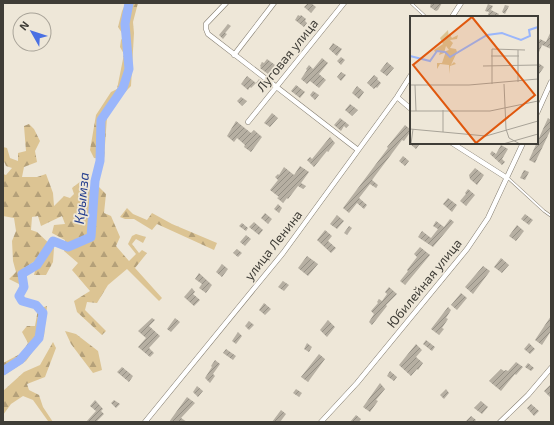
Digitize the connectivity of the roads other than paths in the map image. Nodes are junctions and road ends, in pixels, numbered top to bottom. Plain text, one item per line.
1 (226, 3) edge
2 (274, 3) edge
3 (344, 3) edge
4 (411, 3) edge
5 (461, 3) edge
6 (425, 16) edge
7 (453, 16) edge
8 (234, 56) junction
9 (410, 77) edge
10 (551, 82) edge
11 (276, 87) junction
12 (397, 97) junction
13 (410, 108) edge
14 (538, 111) edge
15 (248, 122) dead end
16 (454, 144) edge
17 (523, 144) edge
18 (358, 150) junction
19 (507, 178) junction
20 (551, 216) edge
21 (551, 368) edge
22 (145, 422) edge
23 (321, 422) edge
24 (500, 422) edge

1 - 8 street
2 - 8 street
3 - 11 street, Луговая улица
4 - 6 lane
5 - 7 street
8 - 11 street
9 - 12 street, улица Ленина
10 - 14 street
11 - 15 street, Луговая улица
11 - 18 street
12 - 13 street
12 - 18 street, улица Ленина
16 - 19 street
17 - 19 street, Юбилейная улица
18 - 22 street, улица Ленина
19 - 20 lane
19 - 23 street, Юбилейная улица
21 - 24 street

